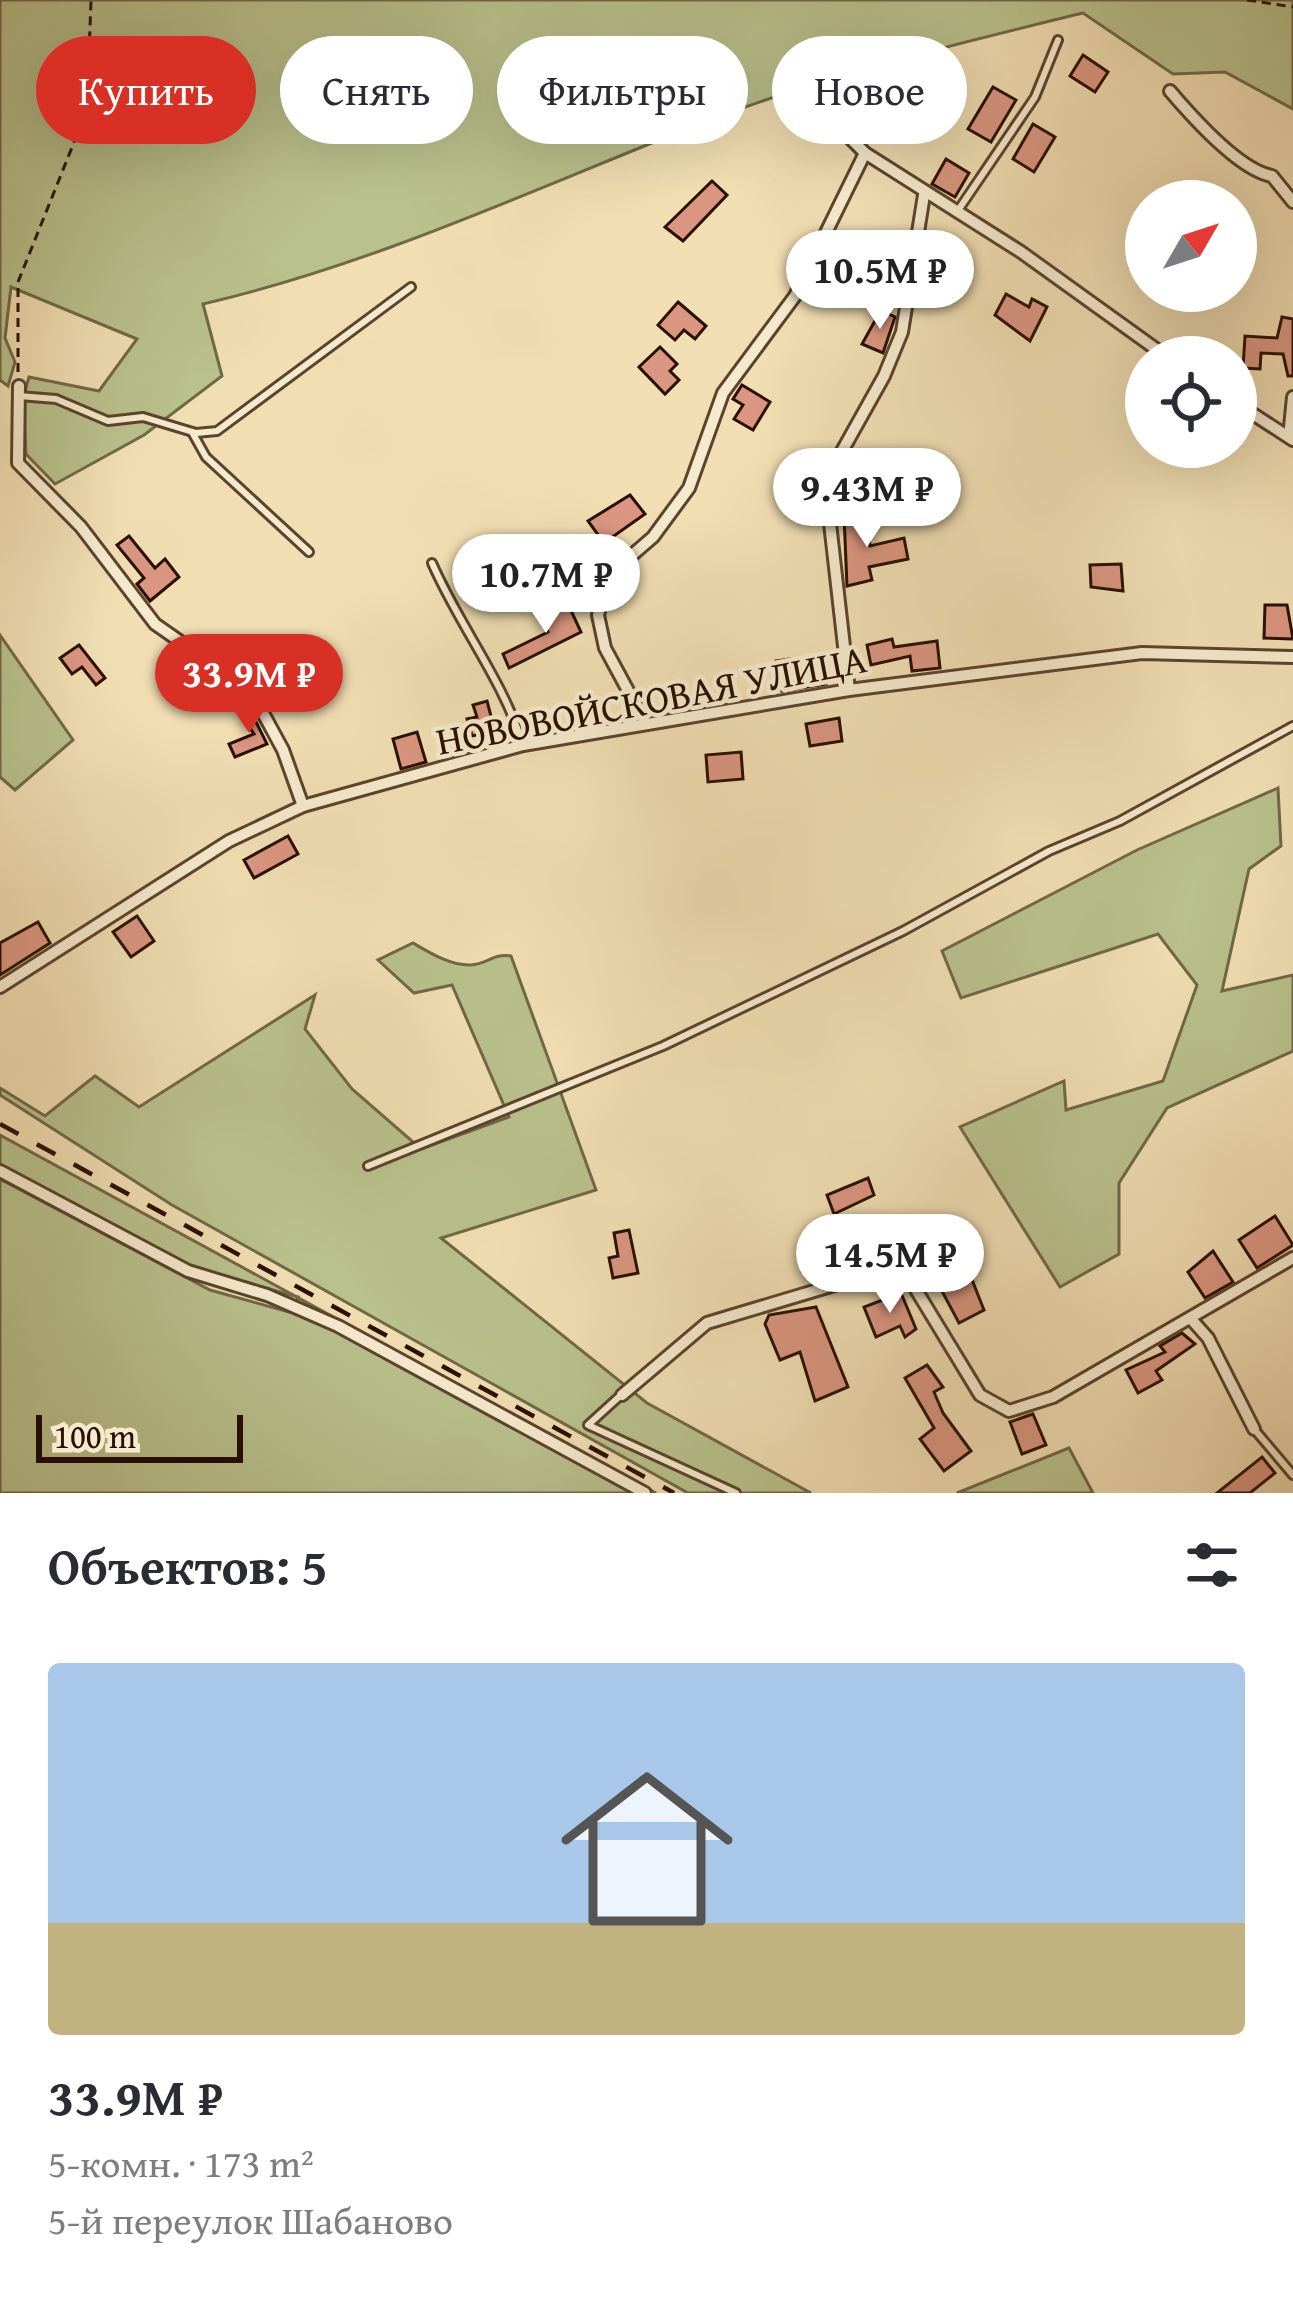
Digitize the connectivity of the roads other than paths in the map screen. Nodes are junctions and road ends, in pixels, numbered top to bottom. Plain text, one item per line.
1 (1058, 40) dead end
2 (1170, 91) dead end
3 (856, 144) edge
4 (865, 153) junction
5 (924, 195) junction
6 (1293, 202) edge
7 (957, 212) junction
8 (411, 287) dead end
9 (1137, 336) edge
10 (19, 391) joint
11 (1293, 397) edge
12 (1257, 417) edge
13 (193, 432) junction
14 (1291, 439) edge
15 (309, 552) dead end
16 (432, 563) dead end
17 (1293, 657) edge
18 (849, 690) junction
19 (646, 724) junction
20 (1293, 726) edge
21 (524, 745) junction
22 (303, 806) junction
23 (0, 986) edge
24 (368, 1166) dead end
25 (0, 1171) edge
26 (1293, 1258) edge
27 (1192, 1320) junction
28 (622, 1395) joint
29 (1254, 1429) joint
30 (1293, 1475) edge
31 (645, 1493) edge
32 (736, 1493) edge

1 - 7 lane
2 - 6 street
3 - 4 street
4 - 5 street
4 - 19 street
5 - 7 street
5 - 18 street
7 - 9 street
8 - 13 lane
10 - 13 lane
10 - 22 street
11 - 14 street
12 - 14 street
13 - 15 lane
16 - 21 lane
17 - 18 street, НОВОВОЙСКОВАЯ УЛИЦА
18 - 19 street, НОВОВОЙСКОВАЯ УЛИЦА
19 - 21 street, НОВОВОЙСКОВАЯ УЛИЦА
20 - 24 lane
21 - 22 street, НОВОВОЙСКОВАЯ УЛИЦА
22 - 23 street, НОВОВОЙСКОВАЯ УЛИЦА
25 - 31 street
26 - 27 street
27 - 28 street
27 - 29 street
28 - 32 lane
29 - 30 lane

